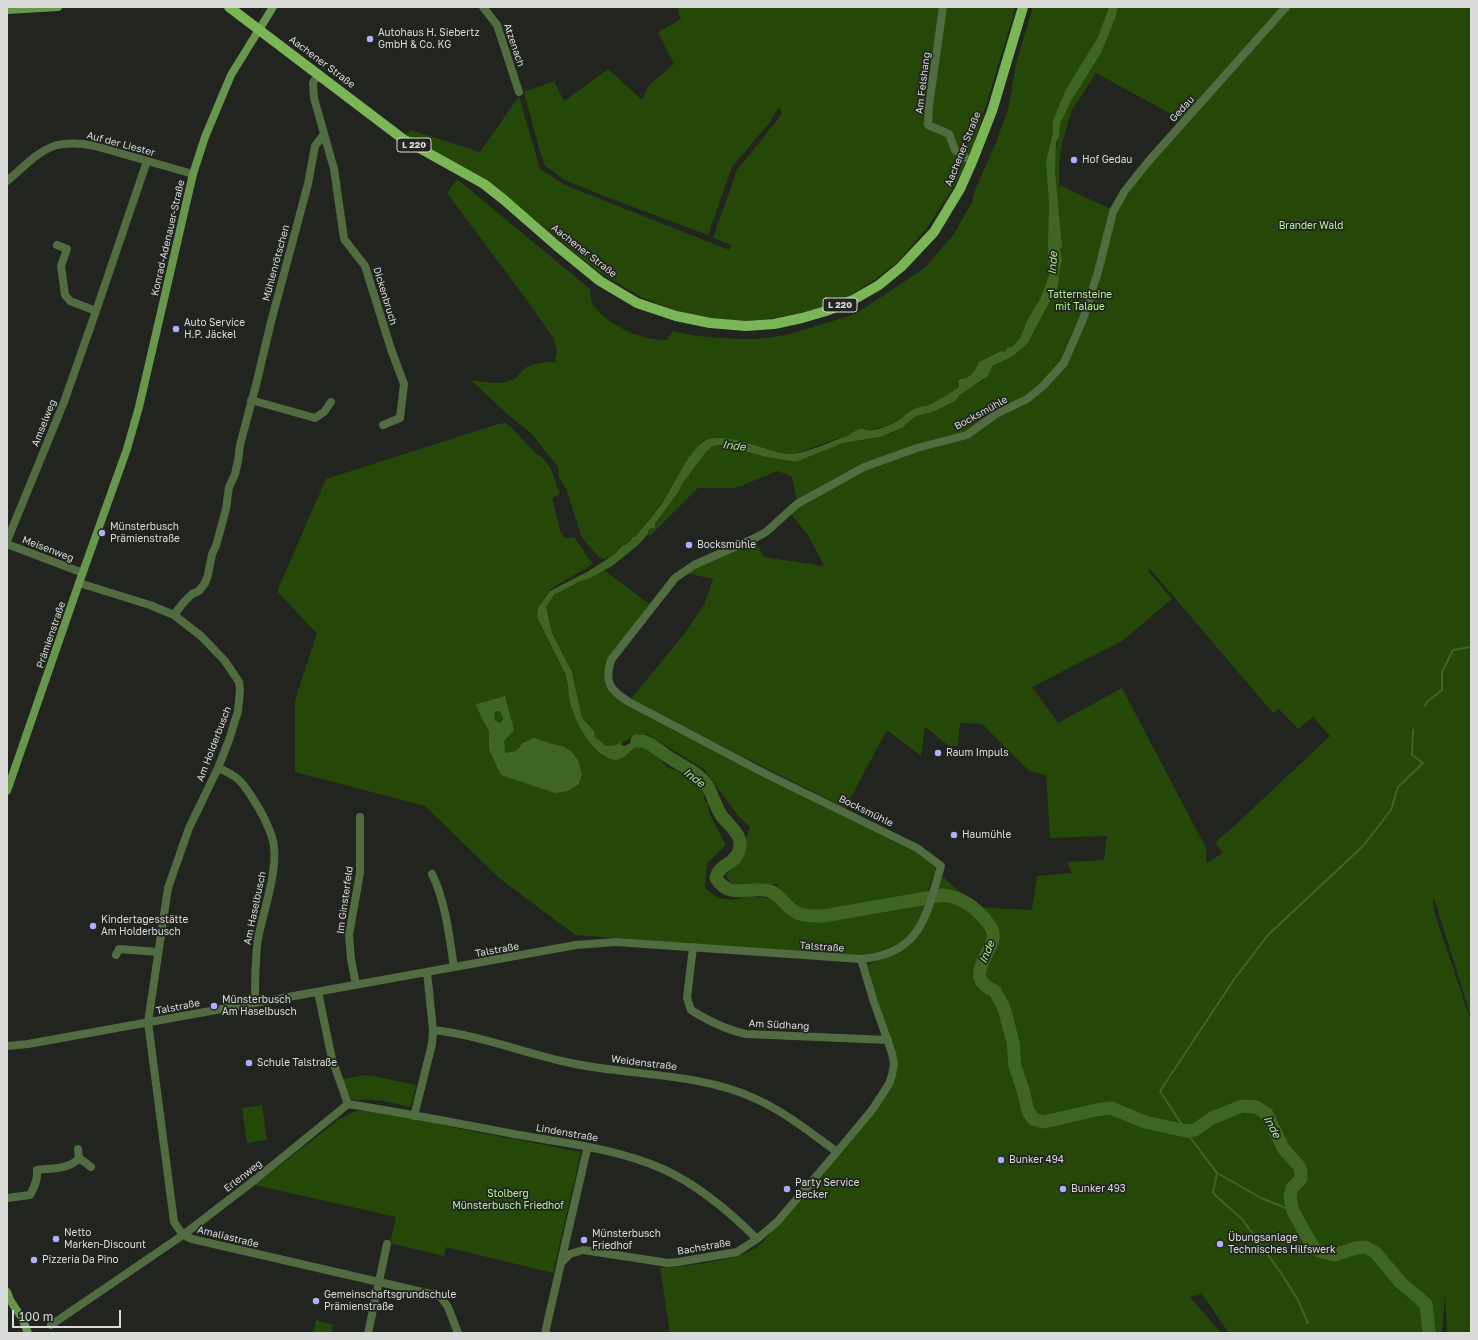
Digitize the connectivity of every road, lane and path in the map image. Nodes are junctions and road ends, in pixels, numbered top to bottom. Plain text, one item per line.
1 (58, 7) edge
2 (229, 7) edge
3 (273, 7) edge
4 (483, 7) edge
5 (943, 7) edge
6 (1022, 7) edge
7 (1286, 7) edge
8 (7, 10) edge
9 (259, 29) junction
10 (318, 74) junction
11 (519, 92) dead end
12 (324, 134) junction
13 (147, 161) junction
14 (972, 162) junction
15 (194, 174) junction
16 (7, 181) edge
17 (1107, 234) joint
18 (57, 245) dead end
19 (96, 311) junction
20 (251, 400) junction
21 (331, 402) dead end
22 (383, 426) dead end
23 (114, 486) joint
24 (7, 542) edge
25 (83, 573) junction
26 (79, 583) junction
27 (174, 615) junction
28 (218, 768) junction
29 (7, 792) edge
30 (360, 818) dead end
31 (941, 866) joint
32 (432, 874) dead end
33 (693, 947) junction
34 (158, 952) junction
35 (116, 955) dead end
36 (861, 960) junction
37 (454, 967) junction
38 (427, 972) junction
39 (356, 985) junction
40 (318, 992) junction
41 (255, 1002) junction
42 (148, 1022) junction
43 (433, 1030) junction
44 (888, 1040) junction
45 (7, 1046) edge
46 (348, 1104) junction
47 (414, 1116) junction
48 (588, 1147) junction
49 (78, 1149) dead end
50 (837, 1152) junction
51 (78, 1158) junction
52 (91, 1167) dead end
53 (7, 1198) edge
54 (183, 1235) junction
55 (757, 1239) junction
56 (387, 1244) dead end
57 (561, 1263) junction
58 (379, 1283) junction
59 (7, 1292) edge
60 (51, 1325) dead end
61 (28, 1333) edge
62 (368, 1333) edge
63 (458, 1333) edge
64 (545, 1333) edge

1 - 8 street
2 - 9 main road, Aachener Straße / L 220
3 - 9 street, Konrad-Adenauer-Straße
4 - 11 street, Atzenach
5 - 14 street, Am Felshang
6 - 14 main road, Aachener Straße / L 220
7 - 17 street, Gedau
9 - 10 main road, Aachener Straße / L 220
9 - 15 street, Konrad-Adenauer-Straße
10 - 12 street, Dickenbruch
10 - 14 main road, Aachener Straße / L 220
12 - 20 street, Mühlenrötschen
12 - 22 street, Dickenbruch
13 - 15 street, Auf der Liester
13 - 16 street, Auf der Liester
13 - 19 street, Amselweg
15 - 23 street, Konrad-Adenauer-Straße
17 - 31 street, Bocksmühle
18 - 19 street
19 - 24 street, Amselweg
20 - 21 street
20 - 27 street, Mühlenrötschen
23 - 25 street, Prämienstraße
24 - 25 street, Meisenweg
25 - 26 street, Prämienstraße
26 - 27 street, Am Holderbusch
26 - 29 street, Prämienstraße
27 - 28 street, Am Holderbusch
28 - 34 street, Am Holderbusch
28 - 41 street, Am Haselbusch
30 - 39 street, Im Ginsterfeld
31 - 36 street, Talstraße
32 - 37 street
33 - 36 street, Talstraße
33 - 37 street, Talstraße
33 - 44 street, Am Südhang
34 - 35 street
34 - 42 street, Am Holderbusch
36 - 44 street, Bachstraße
37 - 38 street, Talstraße
38 - 39 street, Talstraße
38 - 43 street
39 - 40 street, Talstraße
40 - 41 street, Talstraße
40 - 46 street
41 - 42 street, Talstraße
42 - 45 street, Talstraße
42 - 54 street, Amaliastraße
43 - 47 street
43 - 50 street, Weidenstraße
44 - 50 street, Bachstraße
46 - 47 street, Lindenstraße
46 - 54 street, Erlenweg
47 - 48 street, Lindenstraße
48 - 55 street, Lindenstraße
48 - 57 street
49 - 51 street
50 - 55 street, Bachstraße
51 - 52 street
51 - 53 street
54 - 58 street, Amaliastraße
54 - 60 street, Erlenweg
55 - 57 street, Bachstraße
56 - 58 street
57 - 64 street
58 - 62 street
58 - 63 street, Amaliastraße
59 - 61 street

